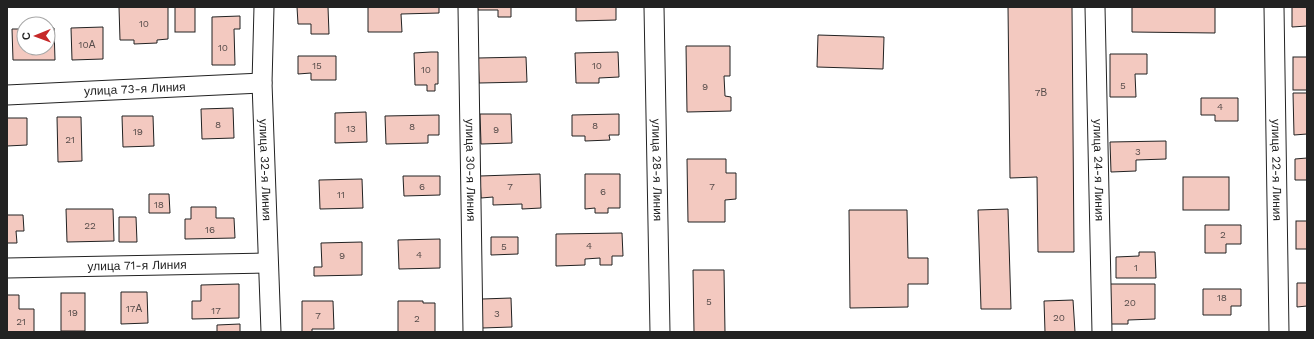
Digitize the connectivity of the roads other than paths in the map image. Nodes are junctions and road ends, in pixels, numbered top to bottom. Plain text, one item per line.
1 (264, 7) edge
2 (468, 7) edge
3 (654, 7) edge
4 (1095, 7) edge
5 (1274, 7) edge
6 (262, 83) junction
7 (7, 95) edge
8 (268, 263) junction
9 (7, 268) edge
10 (271, 332) edge
11 (473, 332) edge
12 (660, 332) edge
13 (1102, 332) edge
14 (1279, 332) edge

1 - 6 street, улица 32-я Линия
2 - 11 street, улица 30-я Линия
3 - 12 street, улица 28-я Линия
4 - 13 street, улица 24-я Линия
5 - 14 street, улица 22-я Линия
6 - 7 street, улица 73-я Линия
6 - 8 street, улица 32-я Линия
8 - 9 street, улица 71-я Линия
8 - 10 street, улица 32-я Линия

